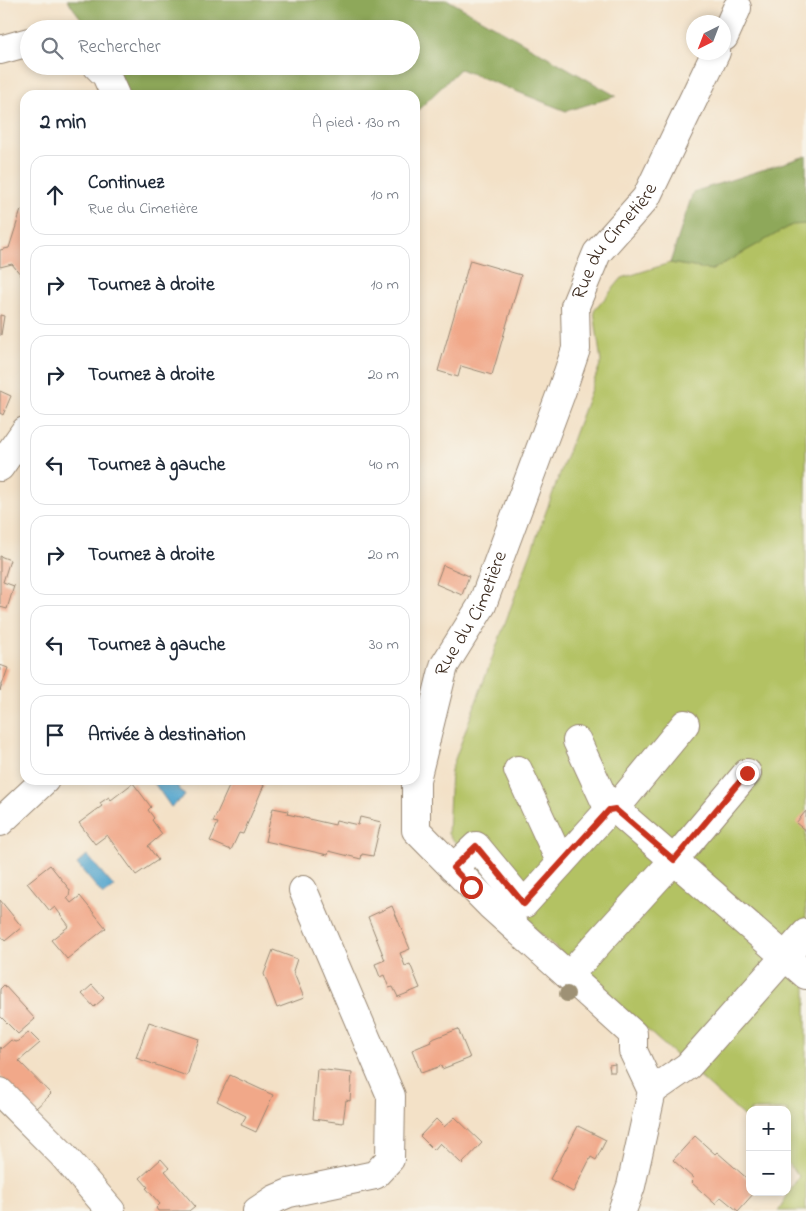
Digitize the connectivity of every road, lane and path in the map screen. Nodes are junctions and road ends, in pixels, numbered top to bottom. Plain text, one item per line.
1 (737, 8) dead end
2 (731, 21) edge
3 (20, 44) edge
4 (0, 50) edge
5 (712, 60) edge
6 (106, 75) edge
7 (113, 90) edge
8 (20, 438) edge
9 (0, 467) edge
10 (685, 724) dead end
11 (576, 741) dead end
12 (420, 764) edge
13 (518, 770) dead end
14 (747, 773) dead end
15 (40, 785) edge
16 (416, 785) edge
17 (612, 809) junction
18 (0, 822) edge
19 (674, 860) junction
20 (561, 863) junction
21 (453, 868) junction
22 (303, 890) dead end
23 (806, 933) edge
24 (785, 956) junction
25 (581, 962) dead end
26 (806, 975) edge
27 (652, 1091) junction
28 (0, 1092) edge
29 (110, 1211) edge
30 (257, 1211) edge
31 (622, 1211) edge

1 - 2 street
3 - 4 street
5 - 12 street, Rue du Cimetière
6 - 7 street
8 - 9 street
10 - 17 street
11 - 17 street
13 - 20 street
14 - 19 street
15 - 18 street
16 - 21 street, Rue du Cimetière
17 - 19 street
17 - 20 street
19 - 24 street
19 - 25 street
20 - 21 street
21 - 27 street, Rue du Cimetière
22 - 30 street
23 - 24 street
24 - 26 street
24 - 27 street
27 - 31 street
28 - 29 street

